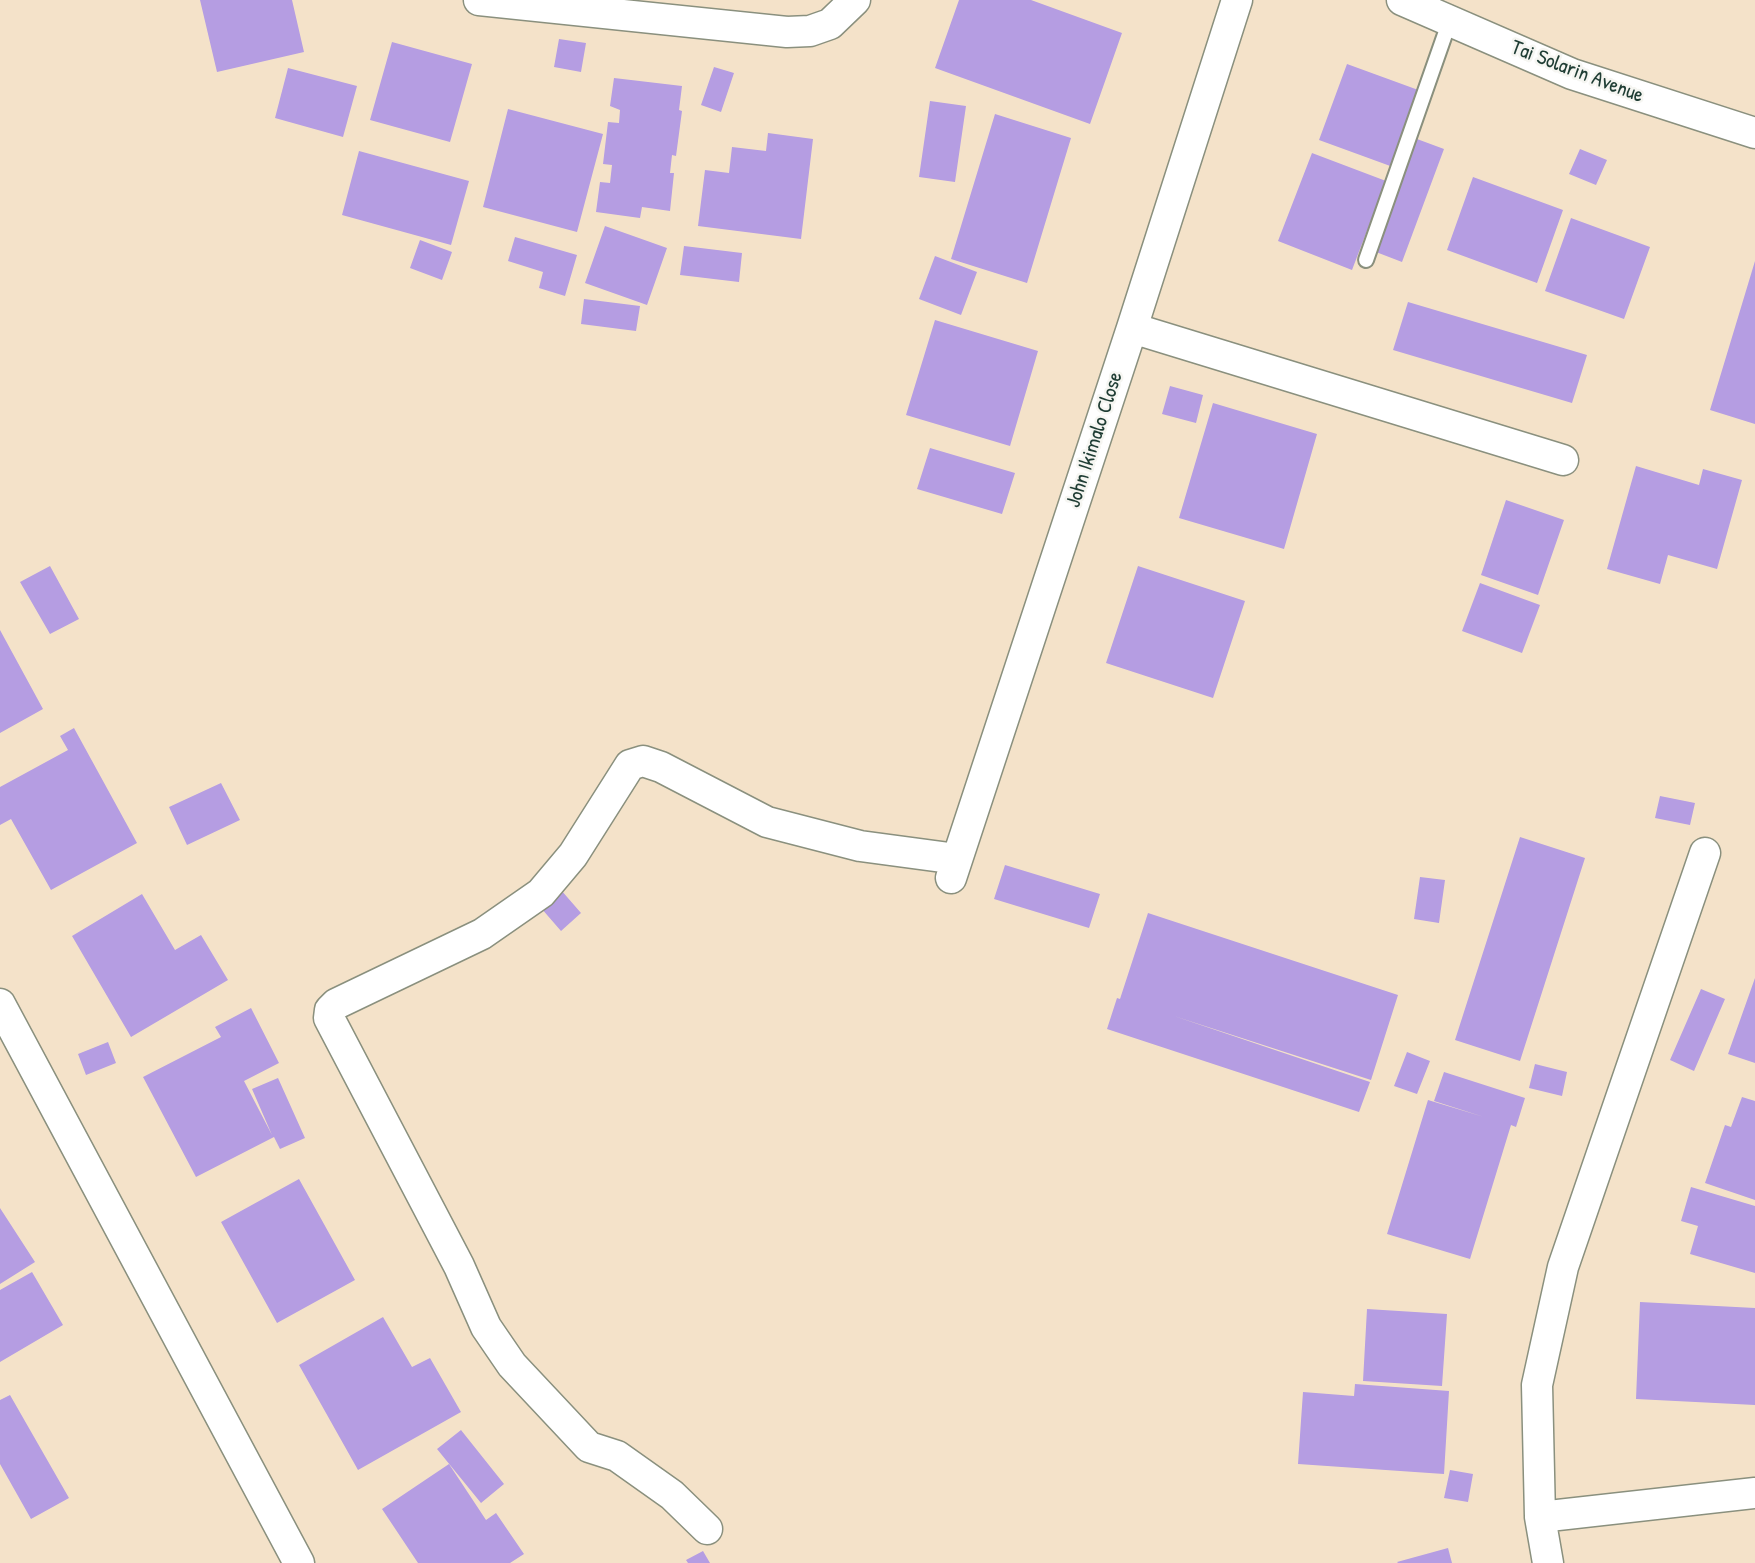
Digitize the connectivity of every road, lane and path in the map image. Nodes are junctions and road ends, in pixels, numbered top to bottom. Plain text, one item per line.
1 (479, 0) edge
2 (855, 0) edge
3 (1237, 0) edge
4 (1402, 0) edge
5 (1450, 20) junction
6 (1755, 133) edge
7 (1366, 260) dead end
8 (1132, 328) junction
9 (1563, 460) dead end
10 (1705, 853) dead end
11 (0, 1004) edge
12 (1755, 1493) edge
13 (1540, 1517) junction
14 (707, 1529) dead end
15 (299, 1563) edge
16 (1548, 1563) edge

1 - 2 street
3 - 8 street, John Ikimalo Close
4 - 5 street, Tai Solarin Avenue
5 - 6 street, Tai Solarin Avenue
5 - 7 lane
8 - 9 street
8 - 14 street, John Ikimalo Close
10 - 13 street
11 - 15 street
12 - 13 street
13 - 16 street

